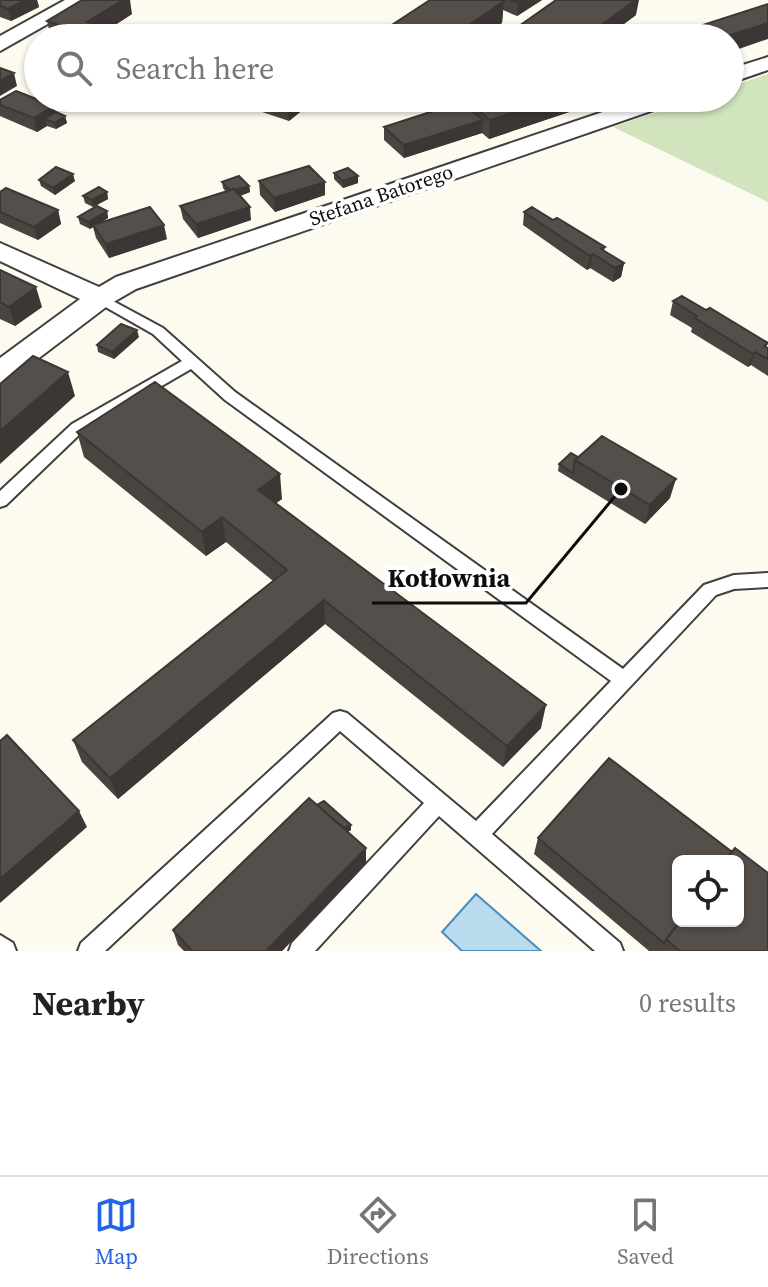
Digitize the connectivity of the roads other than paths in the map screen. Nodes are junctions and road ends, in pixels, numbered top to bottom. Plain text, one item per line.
1 (80, 0) edge
2 (37, 24) edge
3 (24, 32) edge
4 (0, 45) edge
5 (768, 63) edge
6 (744, 71) edge
7 (625, 112) edge
8 (0, 251) edge
9 (100, 298) junction
10 (191, 362) junction
11 (0, 373) edge
12 (0, 501) edge
13 (768, 580) edge
14 (623, 679) junction
15 (439, 802) junction
16 (477, 835) junction
17 (0, 946) edge
18 (97, 948) edge
19 (5, 951) edge
20 (300, 951) edge
21 (612, 951) edge

1 - 2 street
3 - 4 street
5 - 6 street
7 - 9 street, Stefana Batorego
8 - 9 street
9 - 10 lane
9 - 11 street, Stefana Batorego
10 - 12 lane
10 - 14 lane
13 - 14 lane
14 - 16 lane
15 - 16 lane
15 - 18 lane
15 - 20 lane
16 - 21 lane
17 - 19 lane

